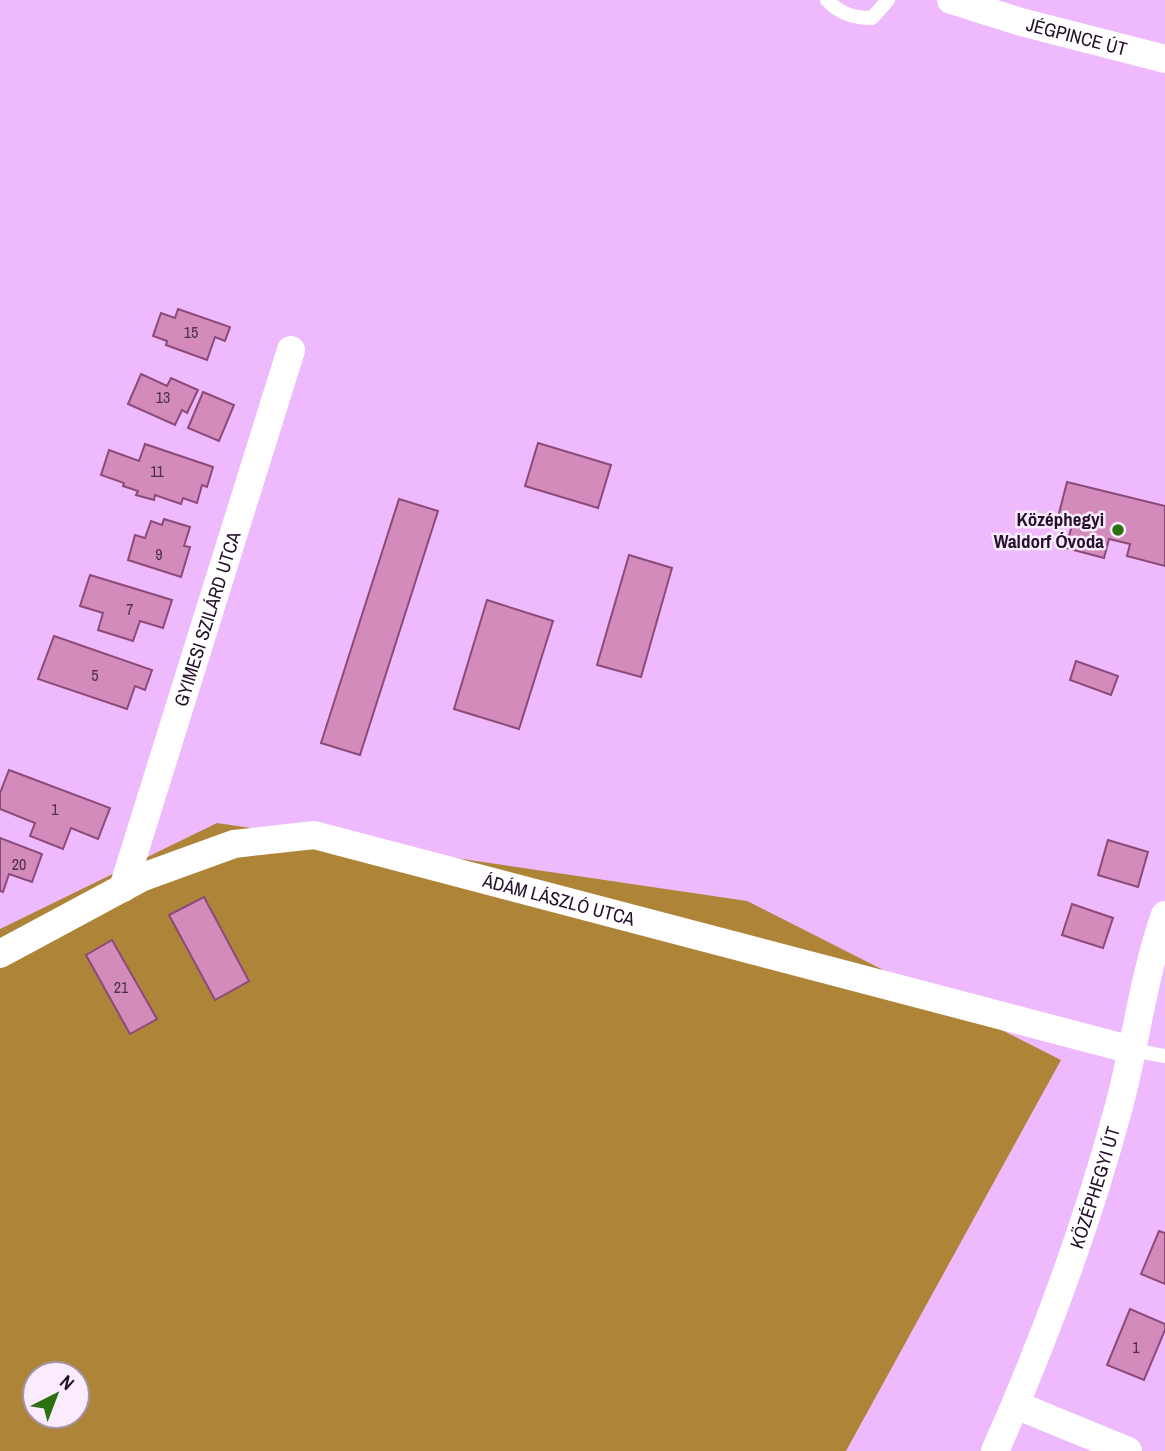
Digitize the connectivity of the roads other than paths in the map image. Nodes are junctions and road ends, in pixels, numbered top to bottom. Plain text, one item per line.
1 (827, 0) edge
2 (888, 0) edge
3 (951, 0) edge
4 (1165, 59) edge
5 (291, 350) dead end
6 (123, 888) junction
7 (1165, 915) edge
8 (0, 954) edge
9 (1132, 1050) junction
10 (1165, 1056) edge
11 (1016, 1405) junction
12 (995, 1451) edge
13 (1128, 1451) edge

1 - 2 lane
3 - 4 street, JÉGPINCE ÚT
5 - 6 street, GYIMESI SZILÁRD UTCA
6 - 8 street, ÁDÁM LÁSZLÓ UTCA
6 - 9 street, ÁDÁM LÁSZLÓ UTCA
7 - 9 street, KÖZÉPHEGYI ÚT
9 - 10 lane
9 - 11 street, KÖZÉPHEGYI ÚT
11 - 12 street, KÖZÉPHEGYI ÚT
11 - 13 street

